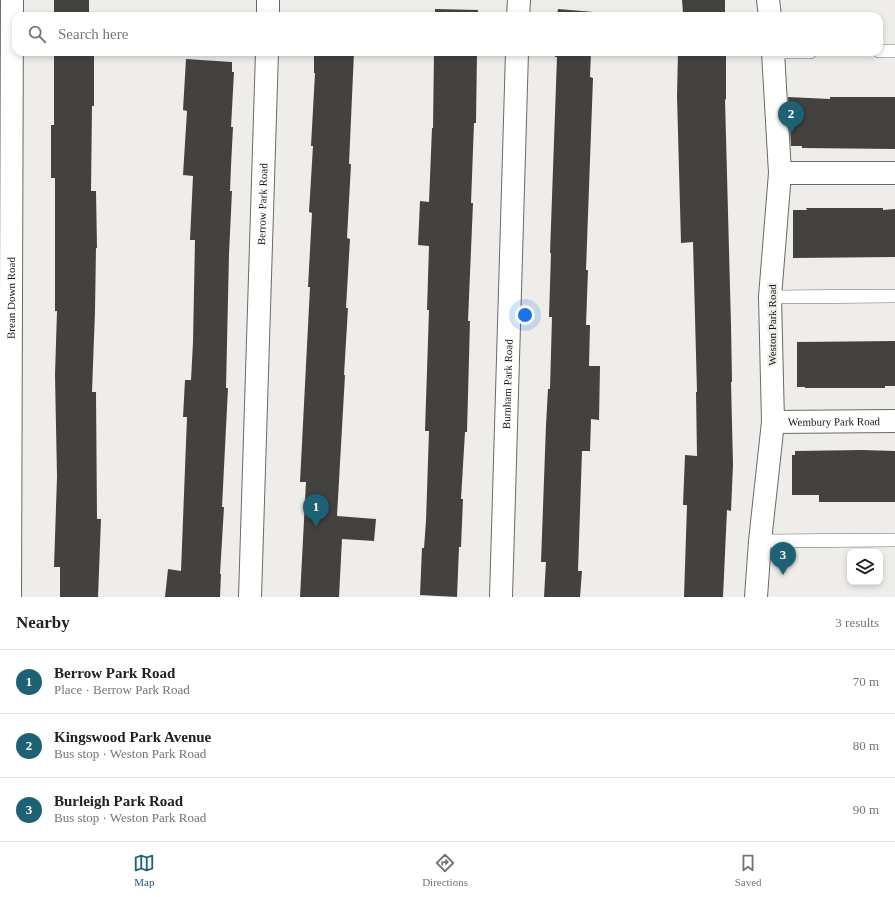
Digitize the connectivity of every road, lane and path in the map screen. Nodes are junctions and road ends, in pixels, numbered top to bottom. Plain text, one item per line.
1 (12, 0) edge
2 (268, 0) edge
3 (518, 0) edge
4 (768, 0) edge
5 (268, 12) edge
6 (518, 12) edge
7 (770, 12) edge
8 (883, 51) edge
9 (895, 51) edge
10 (267, 56) edge
11 (517, 56) edge
12 (773, 56) edge
13 (780, 173) junction
14 (895, 173) edge
15 (895, 296) edge
16 (770, 297) junction
17 (895, 421) edge
18 (773, 422) junction
19 (895, 540) edge
20 (760, 541) junction
21 (10, 597) edge
22 (250, 597) edge
23 (501, 597) edge
24 (756, 597) edge

1 - 21 street, Brean Down Road
2 - 5 street
3 - 6 street
4 - 7 street
8 - 9 lane
10 - 22 street, Berrow Park Road
11 - 23 street, Burnham Park Road
12 - 13 street, Weston Park Road
13 - 14 street
13 - 16 street, Weston Park Road
15 - 16 lane
16 - 18 street, Weston Park Road
17 - 18 street, Wembury Park Road
18 - 20 street, Weston Park Road
19 - 20 lane
20 - 24 street, Weston Park Road

